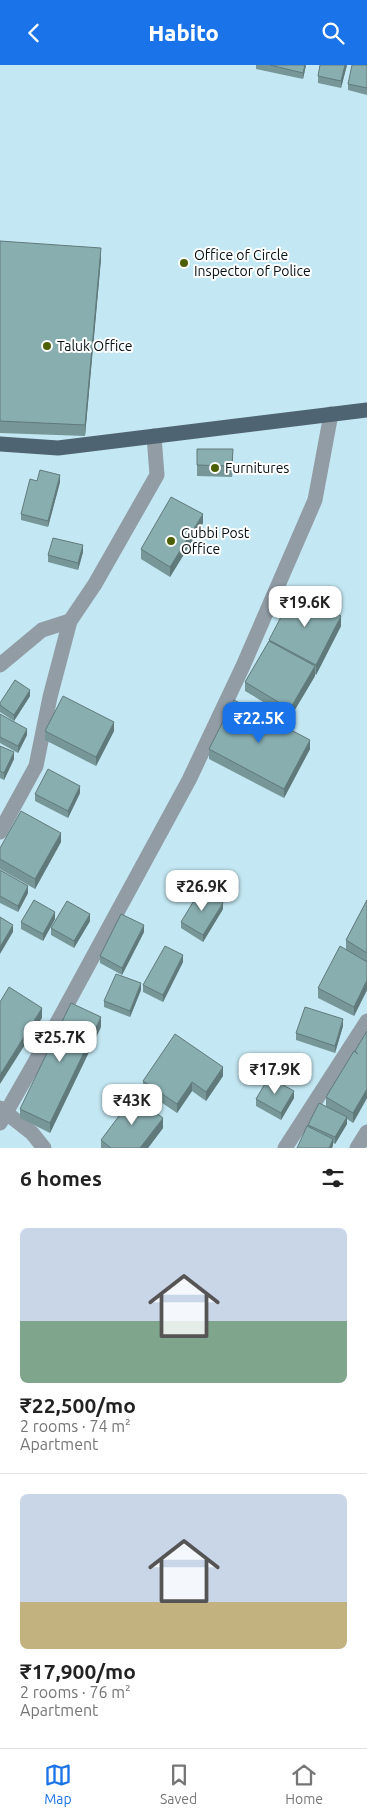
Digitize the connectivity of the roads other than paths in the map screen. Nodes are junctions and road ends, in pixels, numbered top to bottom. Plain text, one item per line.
1 (367, 410) edge
2 (331, 414) junction
3 (154, 436) junction
4 (0, 444) edge
5 (70, 621) junction
6 (0, 665) edge
7 (0, 832) edge
8 (367, 1021) edge
9 (2, 1114) edge
10 (367, 1132) edge
11 (44, 1148) edge
12 (286, 1148) edge
13 (357, 1148) edge

1 - 2 main road
2 - 3 main road
2 - 9 street
3 - 4 main road
3 - 5 street
5 - 6 street
5 - 7 street
8 - 12 street
9 - 11 street
10 - 13 street

